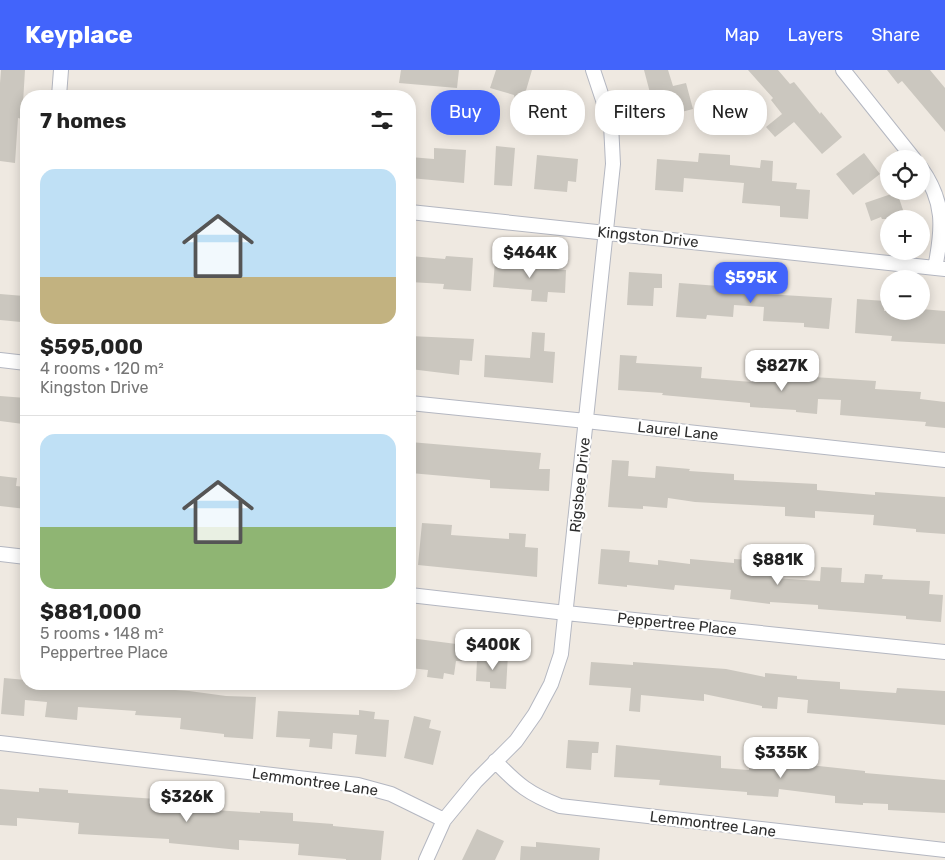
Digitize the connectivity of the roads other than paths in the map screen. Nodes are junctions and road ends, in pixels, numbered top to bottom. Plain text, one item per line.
1 (61, 70) edge
2 (592, 70) edge
3 (842, 70) edge
4 (59, 90) edge
5 (907, 150) edge
6 (930, 180) edge
7 (416, 213) edge
8 (606, 232) junction
9 (940, 268) edge
10 (0, 360) edge
11 (20, 362) edge
12 (416, 405) edge
13 (586, 421) junction
14 (945, 460) edge
15 (0, 554) edge
16 (20, 556) edge
17 (416, 596) edge
18 (566, 613) junction
19 (945, 652) edge
20 (0, 743) edge
21 (494, 761) junction
22 (444, 820) junction
23 (945, 850) edge
24 (426, 860) edge

1 - 4 street
2 - 8 street, Rigsbee Drive
3 - 5 street
6 - 9 street
7 - 8 street, Kingston Drive
8 - 9 street, Kingston Drive
8 - 13 street, Rigsbee Drive
10 - 11 street
12 - 13 street, Laurel Lane
13 - 14 street, Laurel Lane
13 - 18 street, Rigsbee Drive
15 - 16 street
17 - 18 street, Peppertree Place
18 - 19 street, Peppertree Place
18 - 21 street, Rigsbee Drive
20 - 22 street, Lemmontree Lane
21 - 22 street, Rigsbee Drive
21 - 23 street, Lemmontree Lane
22 - 24 street, Rigsbee Drive

